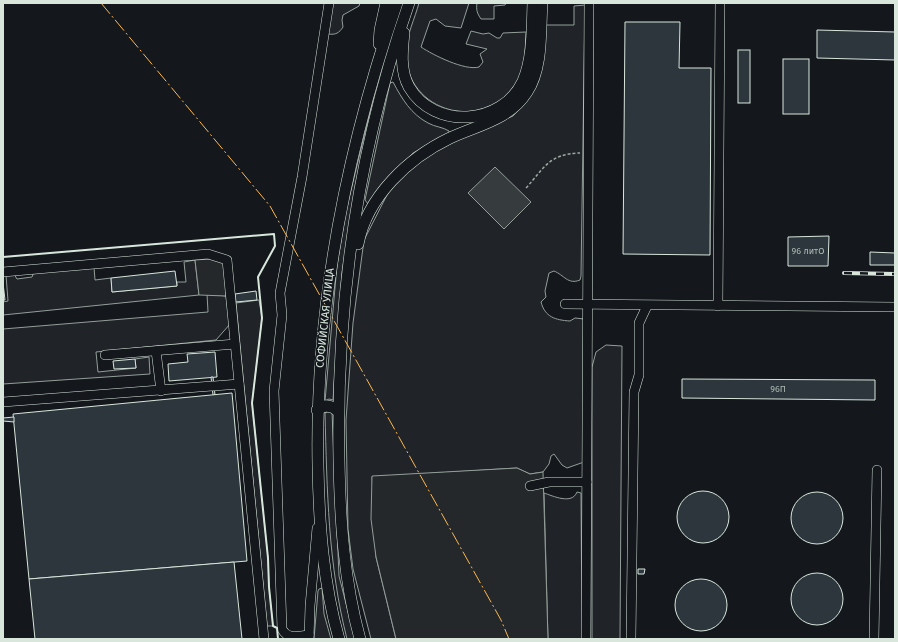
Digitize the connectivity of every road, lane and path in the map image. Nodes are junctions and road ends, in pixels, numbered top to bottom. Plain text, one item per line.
1 (329, 3) edge
2 (386, 3) edge
3 (533, 3) edge
4 (542, 3) edge
5 (589, 3) edge
6 (720, 3) edge
7 (405, 4) edge
8 (378, 60) junction
9 (588, 153) junction
10 (526, 188) dead end
11 (3, 272) edge
12 (346, 283) junction
13 (565, 304) dead end
14 (589, 305) junction
15 (647, 306) junction
16 (718, 306) junction
17 (895, 307) edge
18 (235, 344) junction
19 (156, 351) junction
20 (104, 355) dead end
21 (239, 384) junction
22 (161, 390) junction
23 (3, 402) edge
24 (317, 410) junction
25 (338, 411) junction
26 (877, 470) dead end
27 (587, 482) junction
28 (530, 486) dead end
29 (319, 510) junction
30 (309, 637) edge
31 (264, 639) edge
32 (339, 639) edge
33 (360, 639) edge
34 (586, 639) edge
35 (631, 639) edge
36 (874, 639) edge

1 - 30 street
2 - 8 main road
3 - 7 main road
4 - 12 main road
5 - 9 street
6 - 16 street
7 - 8 main road, СОФИЙСКАЯ УЛИЦА
7 - 12 main road, СОФИЙСКАЯ УЛИЦА
8 - 24 main road, СОФИЙСКАЯ УЛИЦА
9 - 10 path
9 - 14 street
11 - 18 street
12 - 25 main road, СОФИЙСКАЯ УЛИЦА
13 - 14 street
14 - 15 street
14 - 27 street
15 - 16 street
15 - 35 street
16 - 17 street
18 - 19 street
18 - 21 street
19 - 20 street
19 - 22 street
21 - 22 street
21 - 31 street
22 - 23 street
24 - 25 main road
24 - 29 main road, СОФИЙСКАЯ УЛИЦА
25 - 33 main road, СОФИЙСКАЯ УЛИЦА
26 - 36 street
27 - 28 street
27 - 34 street
29 - 30 street
29 - 32 main road, СОФИЙСКАЯ УЛИЦА

